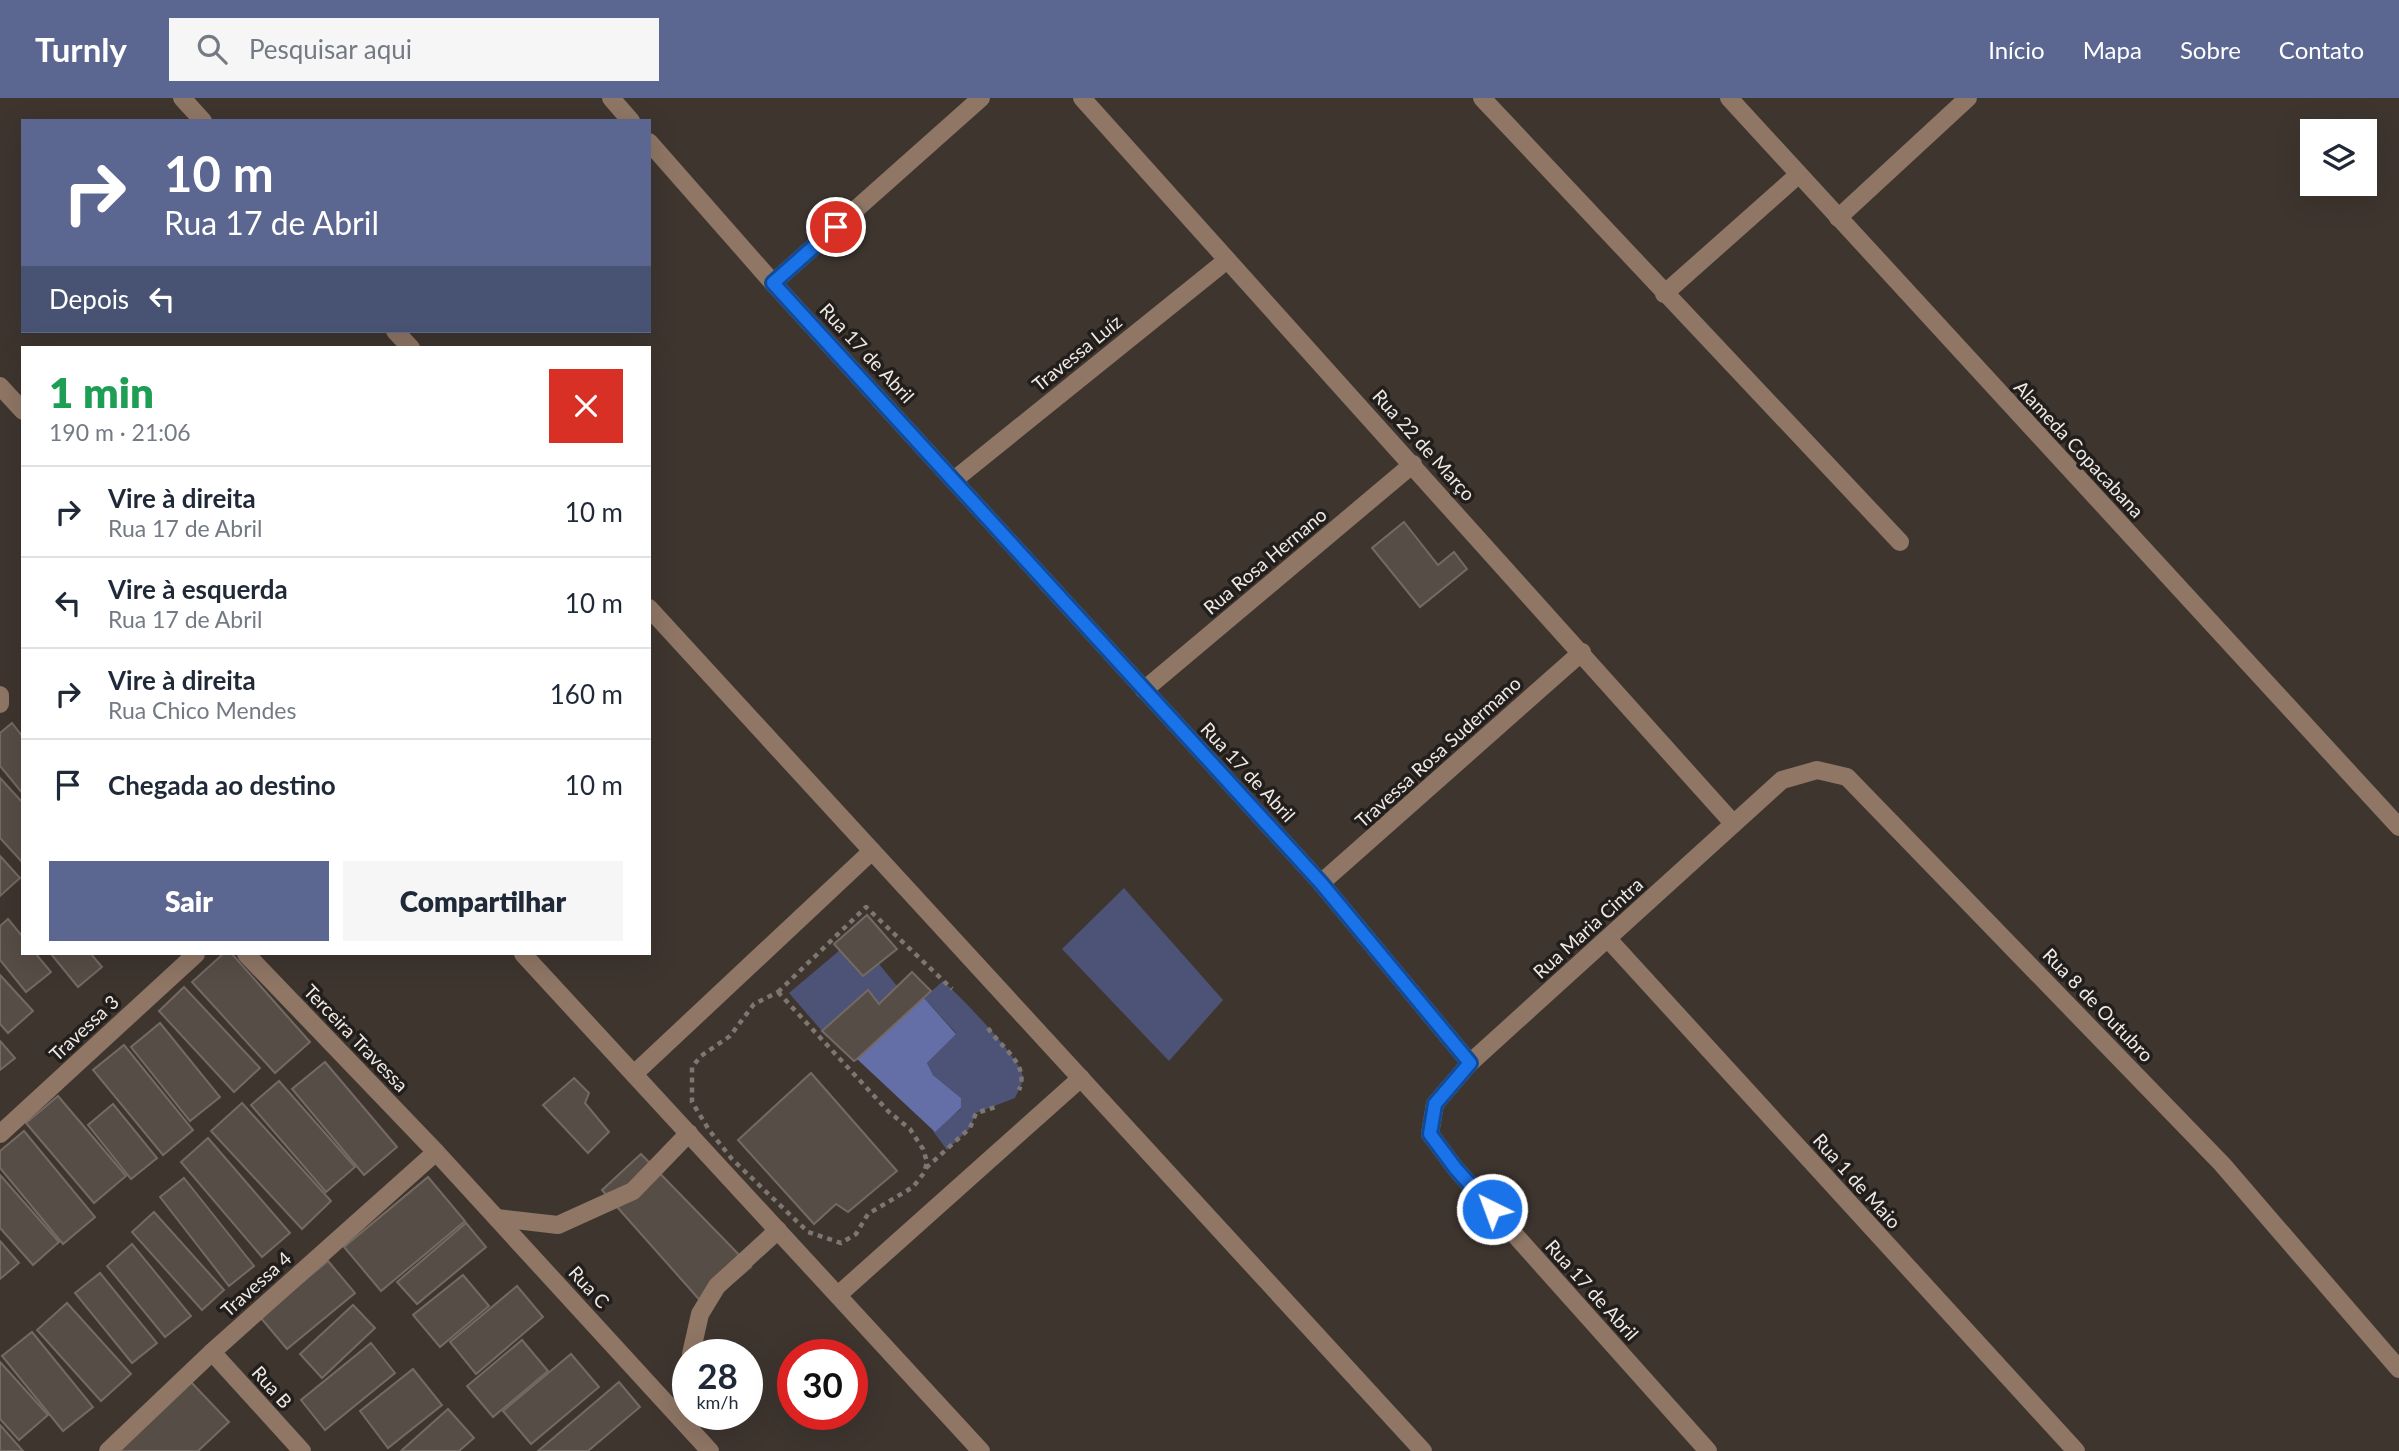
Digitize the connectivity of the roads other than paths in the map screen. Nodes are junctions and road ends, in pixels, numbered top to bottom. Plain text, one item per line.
1 (182, 98) edge
2 (611, 98) edge
3 (981, 98) edge
4 (1082, 98) edge
5 (1482, 98) edge
6 (1729, 98) edge
7 (1968, 98) edge
8 (200, 119) edge
9 (629, 119) edge
10 (651, 144) edge
11 (1798, 175) junction
12 (1838, 218) junction
13 (1227, 260) junction
14 (773, 283) junction
15 (1664, 295) junction
16 (397, 333) edge
17 (409, 346) edge
18 (0, 386) edge
19 (21, 409) edge
20 (1413, 464) junction
21 (954, 480) junction
22 (1900, 542) dead end
23 (651, 610) edge
24 (1582, 652) junction
25 (1144, 690) junction
26 (0, 695) edge
27 (0, 704) edge
28 (1732, 822) junction
29 (2399, 828) edge
30 (873, 850) junction
31 (1321, 883) junction
32 (1608, 939) junction
33 (195, 955) edge
34 (247, 955) edge
35 (524, 955) edge
36 (1470, 1063) junction
37 (634, 1074) junction
38 (1081, 1078) junction
39 (689, 1133) junction
40 (0, 1134) edge
41 (436, 1152) junction
42 (497, 1218) junction
43 (778, 1230) junction
44 (838, 1295) junction
45 (694, 1339) edge
46 (212, 1352) junction
47 (2399, 1369) edge
48 (672, 1402) edge
49 (696, 1430) edge
50 (108, 1451) edge
51 (302, 1451) edge
52 (710, 1451) edge
53 (981, 1451) edge
54 (1423, 1451) edge
55 (1708, 1451) edge
56 (2076, 1451) edge

1 - 8 street
2 - 9 street
3 - 14 street
4 - 13 street, Rua 22 de Março
5 - 15 street
6 - 11 street, Alameda Copacabana
7 - 12 street
10 - 14 street, Rua 17 de Abril
11 - 12 street, Alameda Copacabana
11 - 15 street
12 - 29 street, Alameda Copacabana
13 - 20 street, Rua 22 de Março
13 - 21 street, Travessa Luíz
14 - 21 street, Rua 17 de Abril
15 - 22 street
16 - 17 street
18 - 19 street
20 - 24 street, Rua 22 de Março
20 - 25 street, Rua Rosa Hernano
21 - 25 street, Rua 17 de Abril
23 - 30 street
24 - 28 street, Rua 22 de Março
24 - 31 street, Travessa Rosa Sudermano
25 - 31 street, Rua 17 de Abril
26 - 27 street
28 - 32 street, Rua Maria Cintra
28 - 47 street, Rua 8 de Outubro
30 - 37 street
30 - 38 street
31 - 36 street, Rua 17 de Abril
32 - 36 street, Rua Maria Cintra
32 - 56 street, Rua 1 de Maio
33 - 40 street, Travessa 3
34 - 41 street, Terceira Travessa
35 - 37 street
36 - 55 street, Rua 17 de Abril
37 - 39 street
38 - 44 street
38 - 54 street
39 - 42 street
39 - 43 street
41 - 42 street, Rua C
41 - 46 street, Travessa 4
42 - 48 street, Rua C
43 - 44 street
43 - 45 street
44 - 53 street
46 - 50 street, Travessa 4
46 - 51 street, Rua B
49 - 52 street, Rua C

